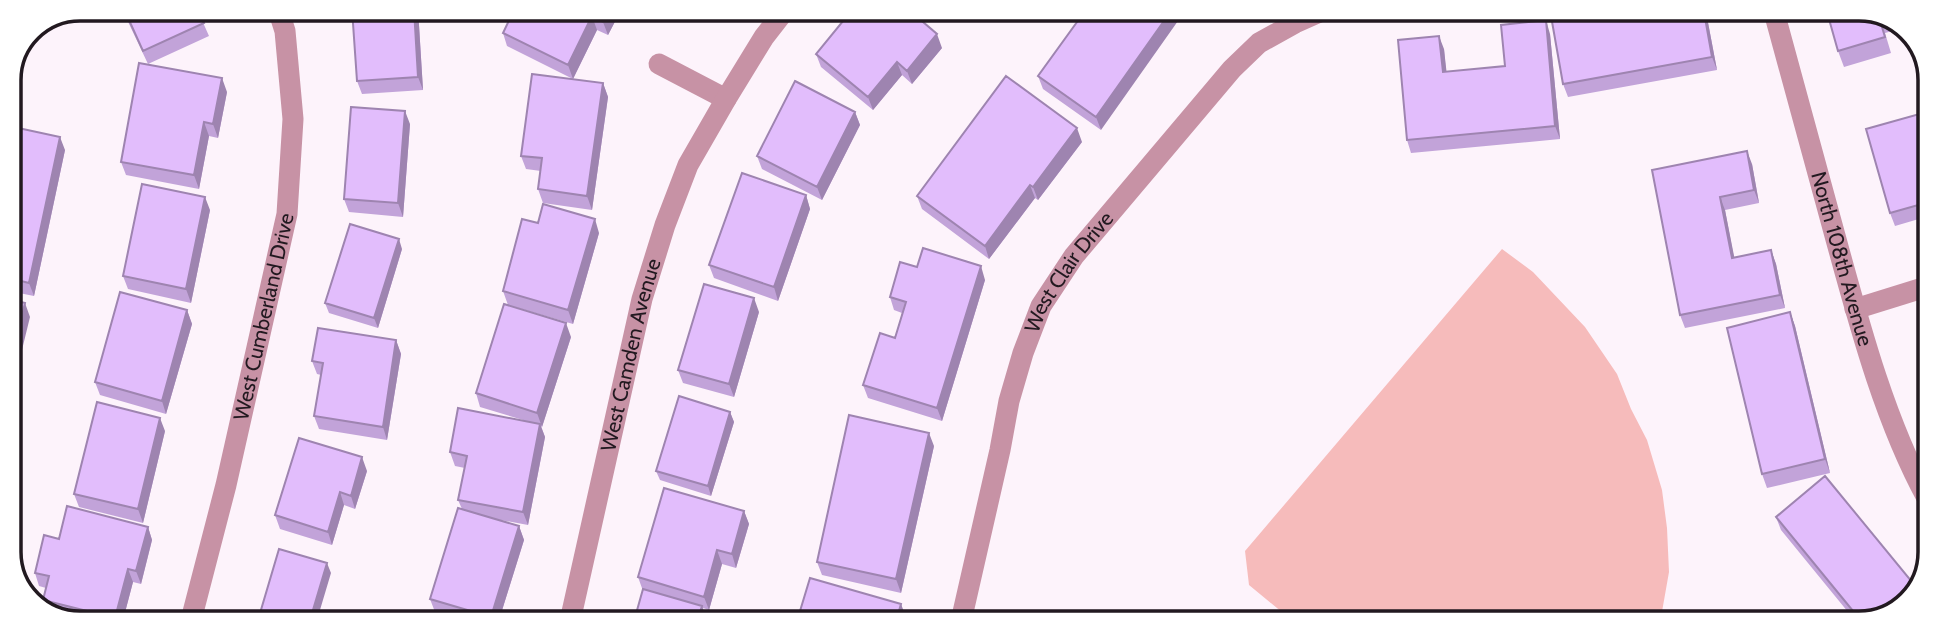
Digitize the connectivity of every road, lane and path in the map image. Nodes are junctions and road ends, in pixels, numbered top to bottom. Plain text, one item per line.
1 (282, 21) edge
2 (776, 21) edge
3 (1299, 21) edge
4 (1776, 21) edge
5 (659, 64) dead end
6 (726, 99) junction
7 (1918, 289) edge
8 (1855, 309) junction
9 (1918, 481) edge
10 (193, 611) edge
11 (572, 611) edge
12 (963, 611) edge

1 - 10 street, West Cumberland Drive
2 - 6 street, West Camden Avenue
3 - 12 street, West Clair Drive
4 - 8 street, North 108th Avenue
5 - 6 street
6 - 11 street, West Camden Avenue
7 - 8 street
8 - 9 street, North 108th Avenue

